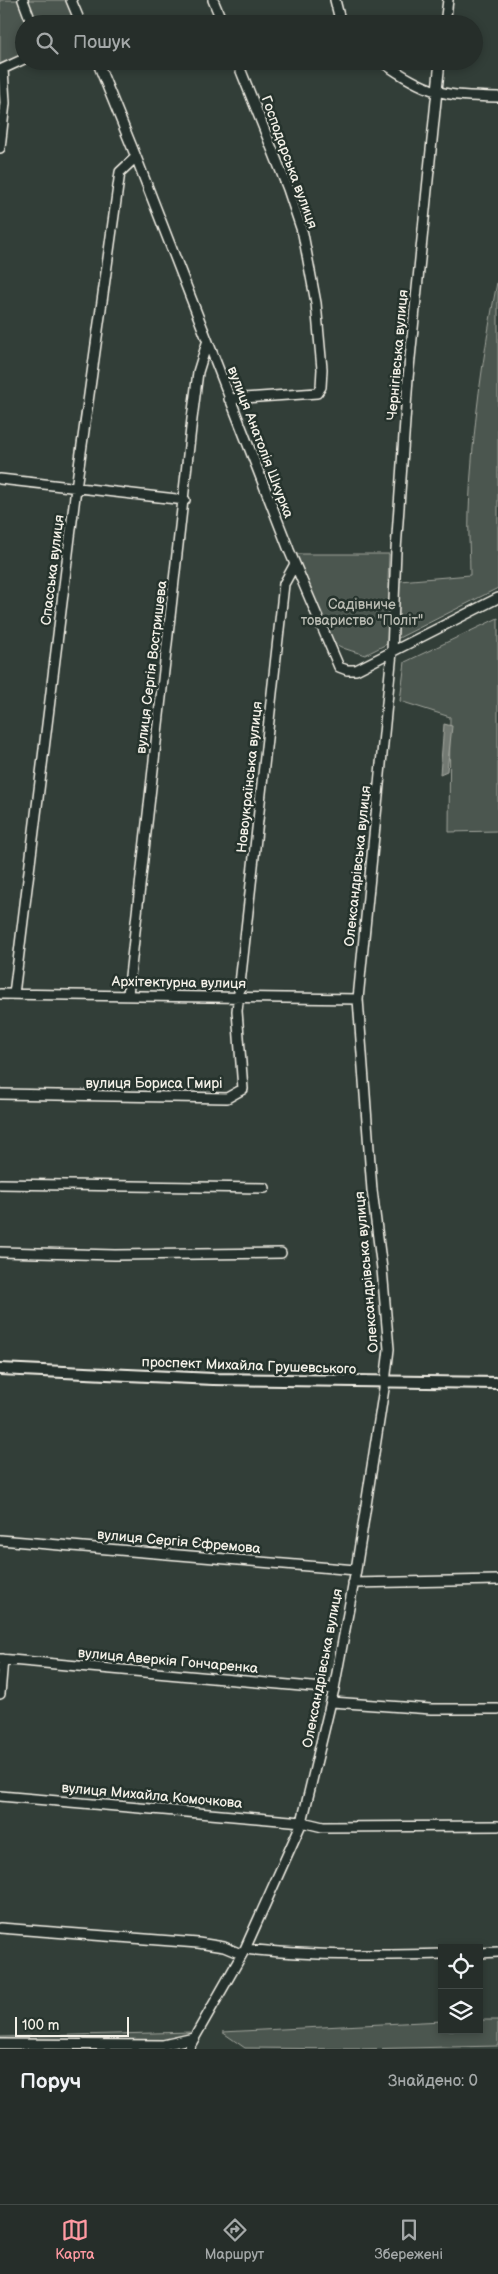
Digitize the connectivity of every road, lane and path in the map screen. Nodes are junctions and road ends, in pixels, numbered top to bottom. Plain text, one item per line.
1 (22, 0) edge
2 (71, 0) edge
3 (214, 0) edge
4 (334, 0) edge
5 (448, 0) edge
6 (28, 15) edge
7 (77, 15) edge
8 (220, 15) edge
9 (338, 15) edge
10 (446, 15) edge
11 (15, 63) edge
12 (1, 70) edge
13 (101, 70) edge
14 (241, 70) edge
15 (393, 70) edge
16 (439, 70) edge
17 (436, 93) junction
18 (498, 96) edge
19 (0, 148) edge
20 (136, 157) junction
21 (208, 344) junction
22 (229, 399) junction
23 (0, 479) edge
24 (76, 488) junction
25 (184, 500) junction
26 (295, 564) junction
27 (498, 598) edge
28 (392, 652) junction
29 (0, 994) edge
30 (14, 994) junction
31 (128, 994) junction
32 (240, 996) junction
33 (358, 999) junction
34 (0, 1094) edge
35 (0, 1184) edge
36 (265, 1188) dead end
37 (0, 1252) edge
38 (281, 1253) dead end
39 (0, 1369) edge
40 (385, 1382) junction
41 (498, 1383) edge
42 (0, 1540) edge
43 (356, 1570) junction
44 (498, 1580) edge
45 (352, 1584) junction
46 (2, 1659) edge
47 (334, 1689) junction
48 (0, 1694) edge
49 (332, 1702) junction
50 (498, 1709) edge
51 (0, 1796) edge
52 (302, 1822) junction
53 (498, 1826) edge
54 (0, 1928) edge
55 (243, 1951) junction
56 (498, 1952) edge
57 (483, 1953) edge
58 (438, 1954) edge
59 (194, 2038) junction
60 (0, 2044) edge
61 (188, 2049) edge

1 - 6 street
2 - 7 street
3 - 8 street
4 - 9 street
5 - 10 street
11 - 12 street
12 - 19 street
13 - 20 street, вулиця Анатолія Шкурка
14 - 22 street, Господарська вулиця
15 - 17 street
16 - 17 street, Чернігівська вулиця
17 - 18 street
17 - 28 street, Чернігівська вулиця
20 - 21 street, вулиця Анатолія Шкурка
20 - 24 street, Спасська вулиця
21 - 22 street, вулиця Анатолія Шкурка
21 - 25 street, вулиця Сергія Востришева
22 - 26 street, вулиця Анатолія Шкурка
23 - 24 street
24 - 25 street
24 - 30 street, Спасська вулиця
25 - 31 street, вулиця Сергія Востришева
26 - 28 street, вулиця Анатолія Шкурка
26 - 32 street, Новоукраїнська вулиця
27 - 28 street, вулиця Анатолія Шкурка
28 - 33 street, Олександрівська вулиця
29 - 30 street, Архітектурна вулиця
30 - 31 street, Архітектурна вулиця
31 - 32 street, Архітектурна вулиця
32 - 33 street, Архітектурна вулиця
32 - 34 street, вулиця Бориса Гмирі
33 - 40 street, Олександрівська вулиця
35 - 36 street
37 - 38 street
39 - 40 street, проспект Михайла Грушевського
40 - 41 street, проспект Михайла Грушевського
40 - 43 street, Олександрівська вулиця
42 - 43 street, вулиця Сергія Єфремова
43 - 45 street, Олександрівська вулиця
44 - 45 street
45 - 47 street, Олександрівська вулиця
46 - 47 street, вулиця Аверкія Гончаренка
46 - 48 street
47 - 49 street, Олександрівська вулиця
49 - 50 street
49 - 52 street, Олександрівська вулиця
51 - 52 street, вулиця Михайла Комочкова
52 - 53 street, вулиця Михайла Комочкова
52 - 55 street, Олександрівська вулиця
54 - 55 street
55 - 58 street
55 - 59 street, Олександрівська вулиця
56 - 57 street
59 - 60 street
59 - 61 street, Олександрівська вулиця

